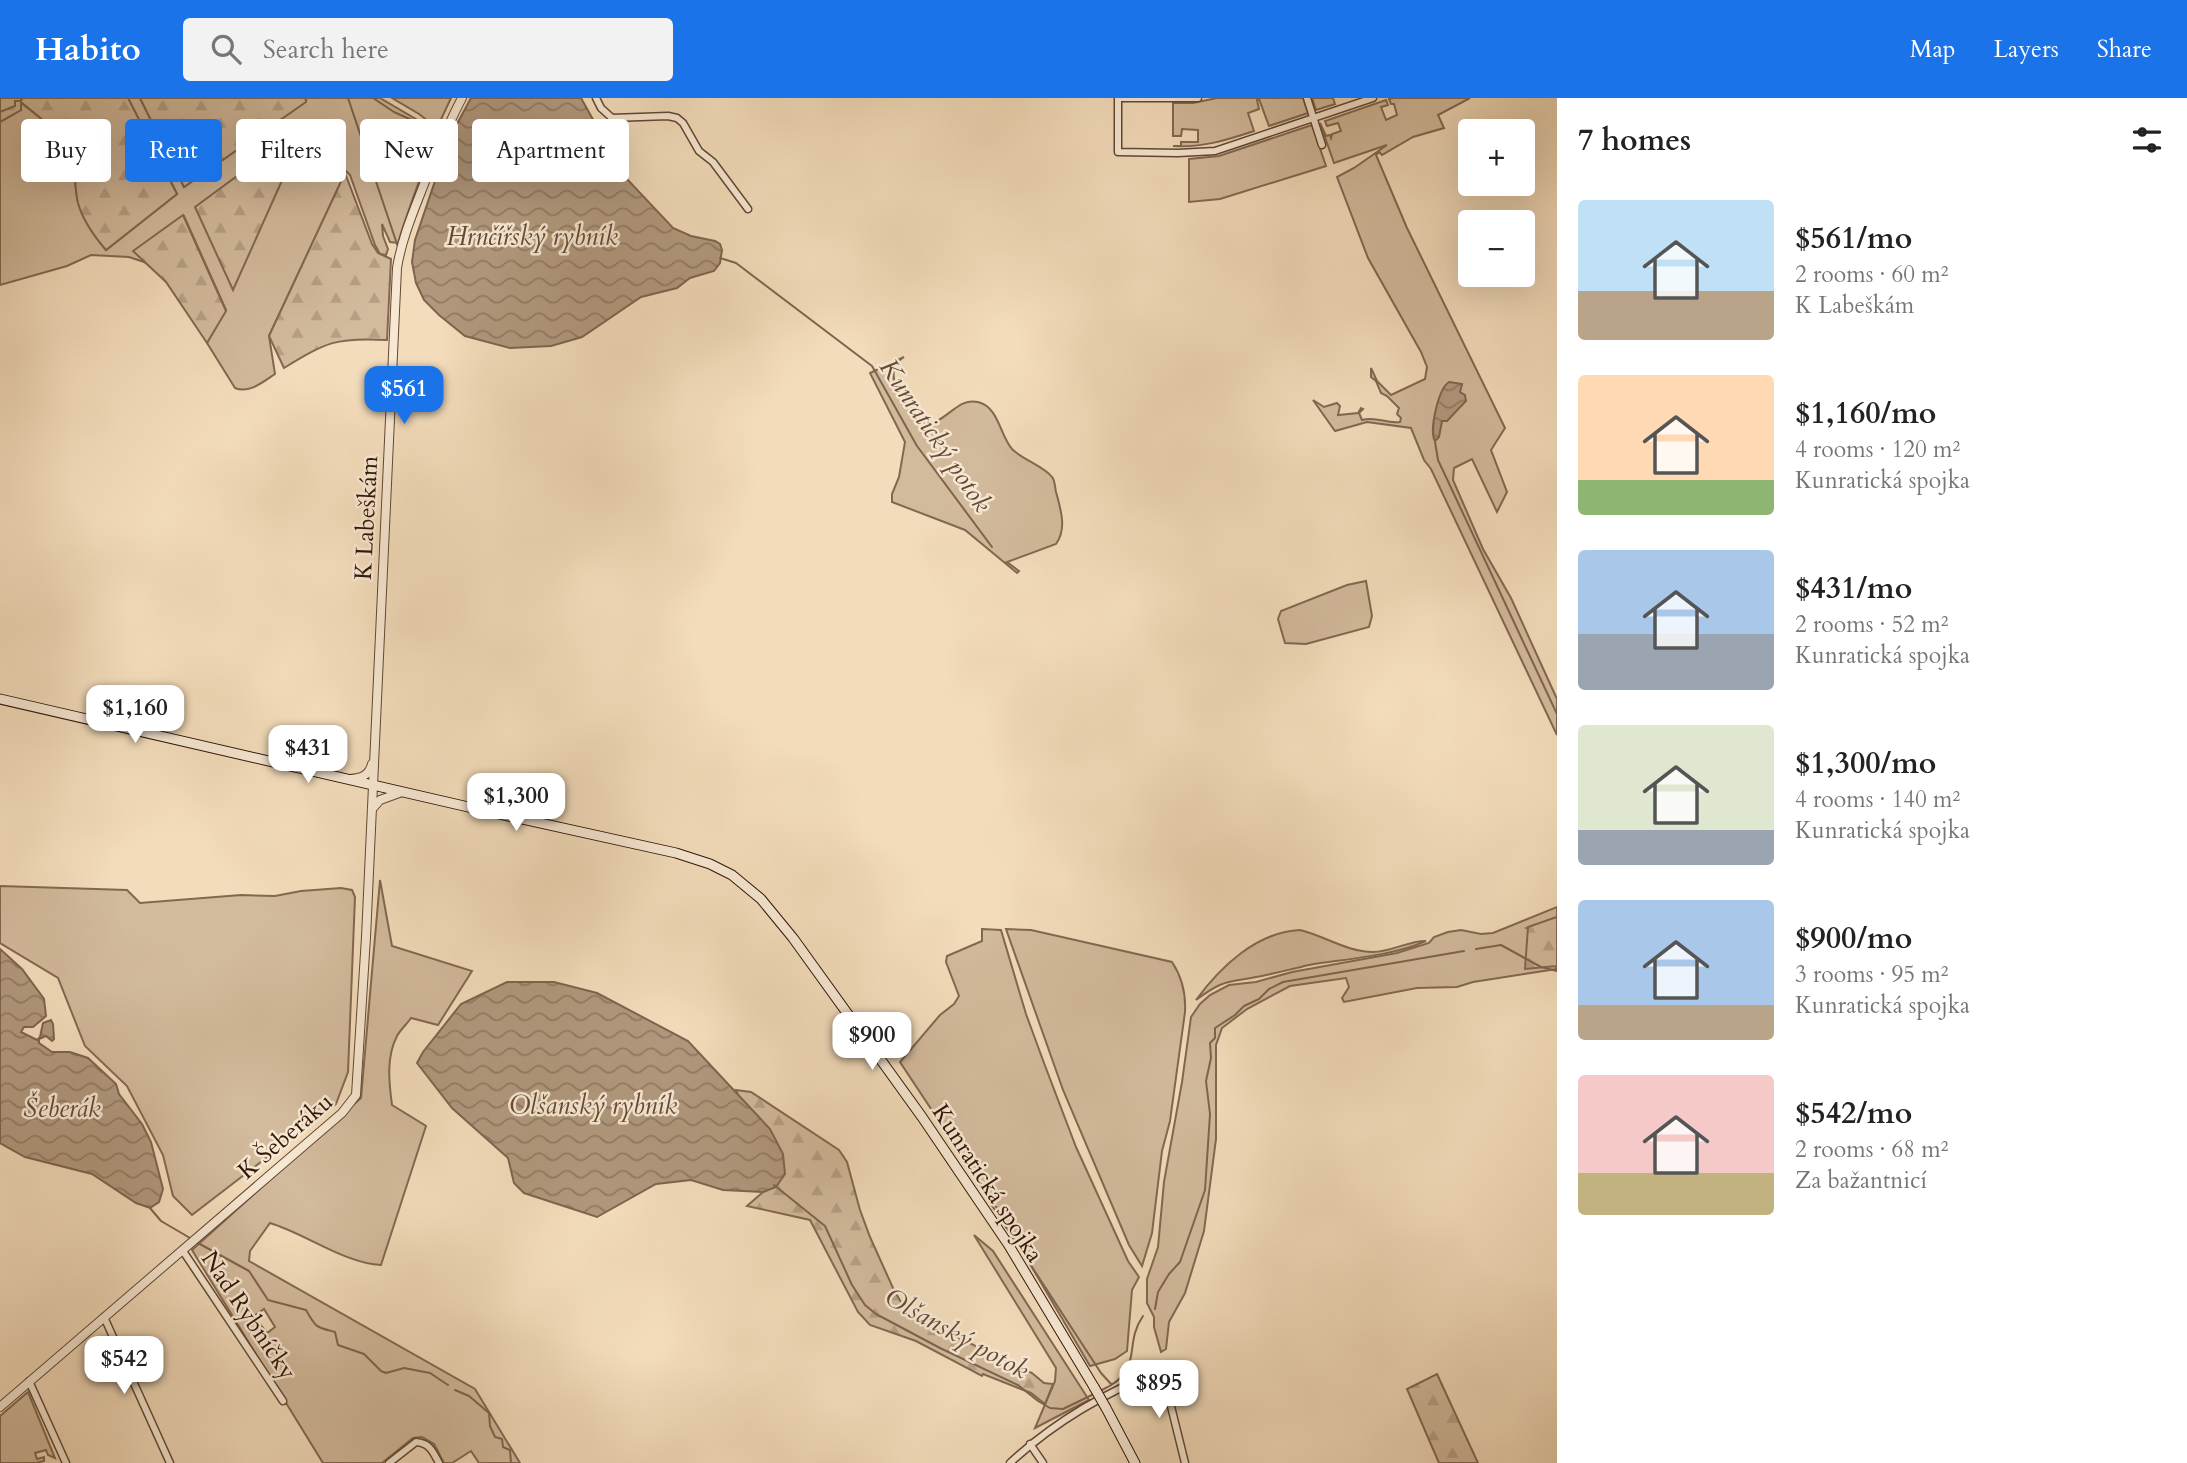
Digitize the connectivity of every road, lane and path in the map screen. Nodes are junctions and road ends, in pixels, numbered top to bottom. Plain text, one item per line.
1 (462, 98) edge
2 (596, 98) edge
3 (1198, 98) edge
4 (1307, 98) edge
5 (1373, 98) edge
6 (1313, 118) junction
7 (1322, 145) dead end
8 (748, 209) dead end
9 (0, 699) edge
10 (374, 758) junction
11 (347, 780) junction
12 (373, 784) junction
13 (402, 792) junction
14 (372, 809) junction
15 (190, 1245) junction
16 (104, 1317) junction
17 (29, 1381) junction
18 (283, 1401) dead end
19 (0, 1407) edge
20 (1030, 1444) junction
21 (66, 1463) edge
22 (170, 1463) edge
23 (389, 1463) edge
24 (439, 1463) edge
25 (1010, 1463) edge
26 (1043, 1463) edge
27 (1135, 1463) edge
28 (1185, 1463) edge

1 - 10 street, K Labeškám
2 - 8 street
3 - 6 street
4 - 6 street
5 - 6 street
6 - 7 street
9 - 11 main road, Kunratická spojka
10 - 11 street
10 - 12 street, K Labeškám
11 - 12 main road, Kunratická spojka
12 - 13 main road, Kunratická spojka
12 - 14 street, K Šeberáku
13 - 14 street
13 - 27 main road, Kunratická spojka, bridge
14 - 15 street, K Šeberáku
15 - 16 street, K Šeberáku
15 - 18 street, Nad Rybníčky
16 - 17 street, K Šeberáku
16 - 22 street
17 - 19 street, K Šeberáku
17 - 21 street
20 - 25 street
20 - 26 street
20 - 28 street
23 - 24 street

